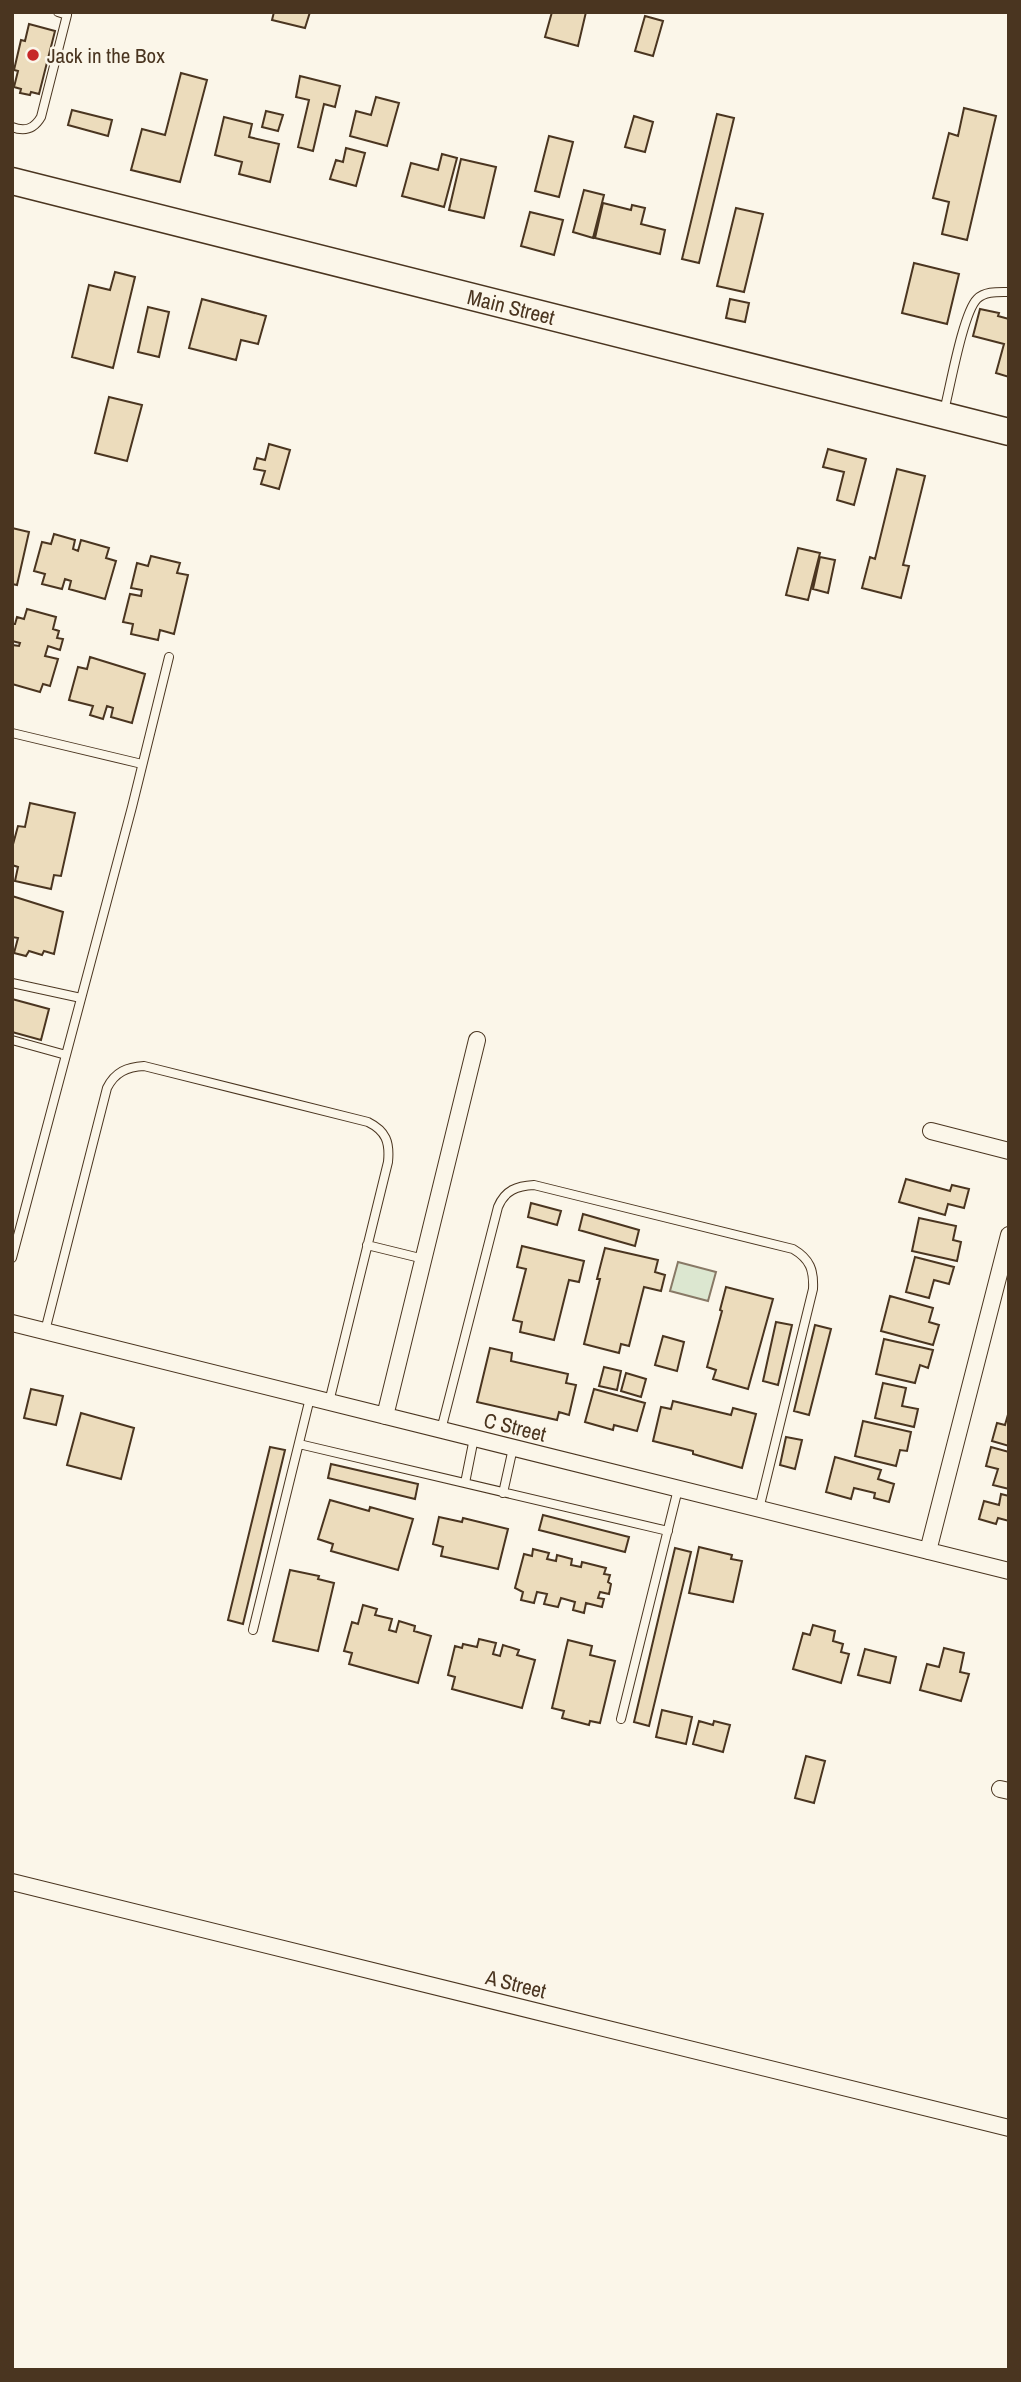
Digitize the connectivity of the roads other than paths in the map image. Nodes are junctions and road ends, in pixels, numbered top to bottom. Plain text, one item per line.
1 (58, 12) edge
2 (12, 127) edge
3 (12, 181) edge
4 (1009, 292) edge
5 (943, 415) junction
6 (1009, 432) edge
7 (169, 657) dead end
8 (12, 733) edge
9 (142, 764) junction
10 (12, 983) edge
11 (81, 998) junction
12 (12, 1040) edge
13 (477, 1040) dead end
14 (66, 1055) junction
15 (931, 1131) dead end
16 (1009, 1151) edge
17 (1009, 1235) edge
18 (367, 1245) junction
19 (12, 1258) edge
20 (424, 1259) junction
21 (12, 1323) edge
22 (46, 1331) junction
23 (310, 1398) junction
24 (329, 1402) junction
25 (385, 1416) junction
26 (441, 1430) junction
27 (474, 1438) junction
28 (299, 1444) junction
29 (513, 1448) junction
30 (465, 1483) junction
31 (678, 1489) junction
32 (503, 1493) junction
33 (759, 1509) junction
34 (668, 1531) junction
35 (928, 1550) junction
36 (1009, 1571) edge
37 (253, 1630) dead end
38 (621, 1719) dead end
39 (12, 1882) edge
40 (1009, 2128) edge

1 - 2 lane
3 - 5 main road, Main Street
4 - 5 lane
5 - 6 main road, Main Street
7 - 9 lane
8 - 9 lane
9 - 11 lane
10 - 11 lane
11 - 14 lane
12 - 14 lane
13 - 20 street
14 - 19 lane
15 - 16 street
17 - 35 street
18 - 20 lane
18 - 22 lane
18 - 24 lane
20 - 25 street
21 - 22 street, C Street
22 - 23 street, C Street
23 - 24 street, C Street
23 - 28 lane
24 - 25 street, C Street
25 - 26 street, C Street
26 - 27 street, C Street
26 - 33 lane
27 - 29 street, C Street
27 - 30 lane
28 - 30 lane
28 - 37 lane
29 - 31 street, C Street
29 - 32 lane
30 - 32 lane
31 - 33 street, C Street
31 - 34 lane
32 - 34 lane
33 - 35 street, C Street
34 - 38 lane
35 - 36 street, C Street
39 - 40 street, A Street

